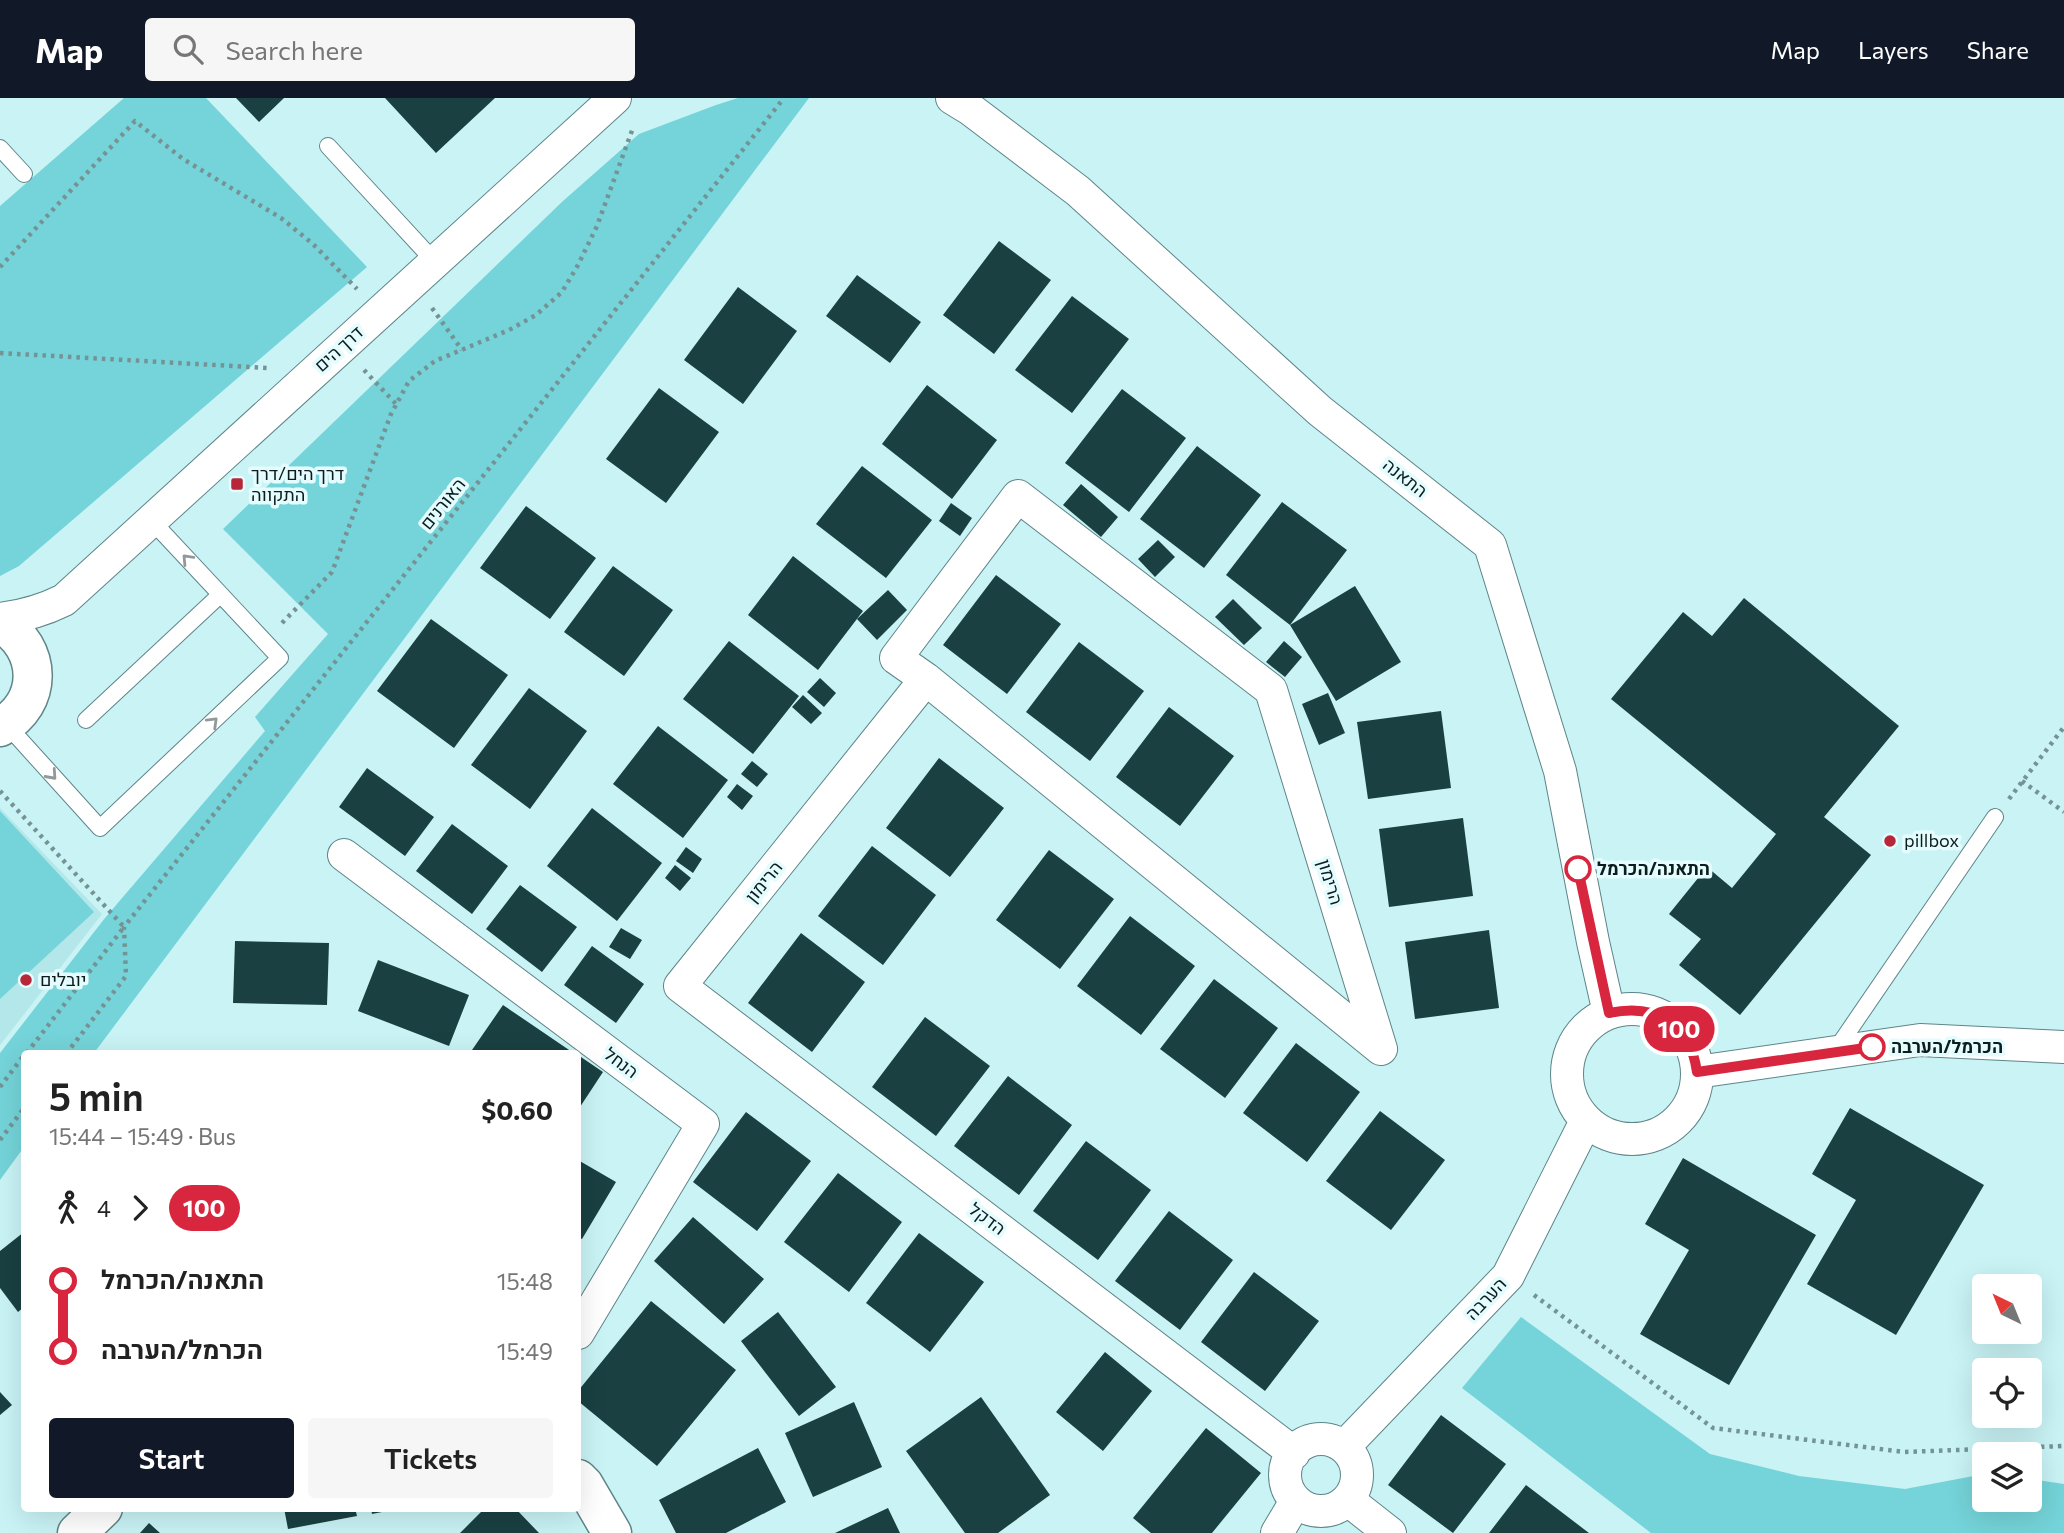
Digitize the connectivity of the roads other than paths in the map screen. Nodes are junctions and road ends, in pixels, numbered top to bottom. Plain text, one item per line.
1 (615, 98) edge
2 (951, 98) edge
3 (328, 146) dead end
4 (0, 148) edge
5 (24, 174) dead end
6 (425, 271) junction
7 (151, 520) junction
8 (220, 595) junction
9 (64, 600) junction
10 (0, 621) edge
11 (32, 668) junction
12 (926, 679) junction
13 (86, 720) dead end
14 (3, 726) edge
15 (1995, 817) road end
16 (344, 855) dead end
17 (680, 986) joint
18 (1609, 1013) junction
19 (2064, 1047) edge
20 (1833, 1053) junction
21 (1697, 1072) junction
22 (1586, 1121) junction
23 (581, 1329) edge
24 (1344, 1447) junction
25 (1294, 1452) junction
26 (581, 1482) edge
27 (1348, 1500) junction
28 (1296, 1501) junction
29 (99, 1512) edge
30 (77, 1533) edge
31 (612, 1533) edge
32 (1277, 1533) edge
33 (1390, 1533) edge

1 - 6 street, דרך הים
2 - 18 street, התאנה
3 - 6 lane
4 - 5 lane
6 - 7 street, דרך הים
8 -> 7 lane
7 - 9 street, דרך הים
8 - 13 lane
14 -> 8 lane
9 - 10 street, דרך הים
9 - 11 street, דרך הים
10 - 11 street
11 - 14 street
12 - 12 street, הרימון
12 - 17 street, הרימון
15 - 20 lane
16 - 23 street, הנחל
17 - 25 street, הדקל
18 - 21 street
18 - 22 street
19 - 20 street
20 - 21 street
21 - 22 street
22 - 24 street, הערבה
24 - 25 street
24 - 27 street
25 - 28 street
26 - 31 street
27 - 28 street
27 - 33 street
28 - 32 street
29 - 30 street

